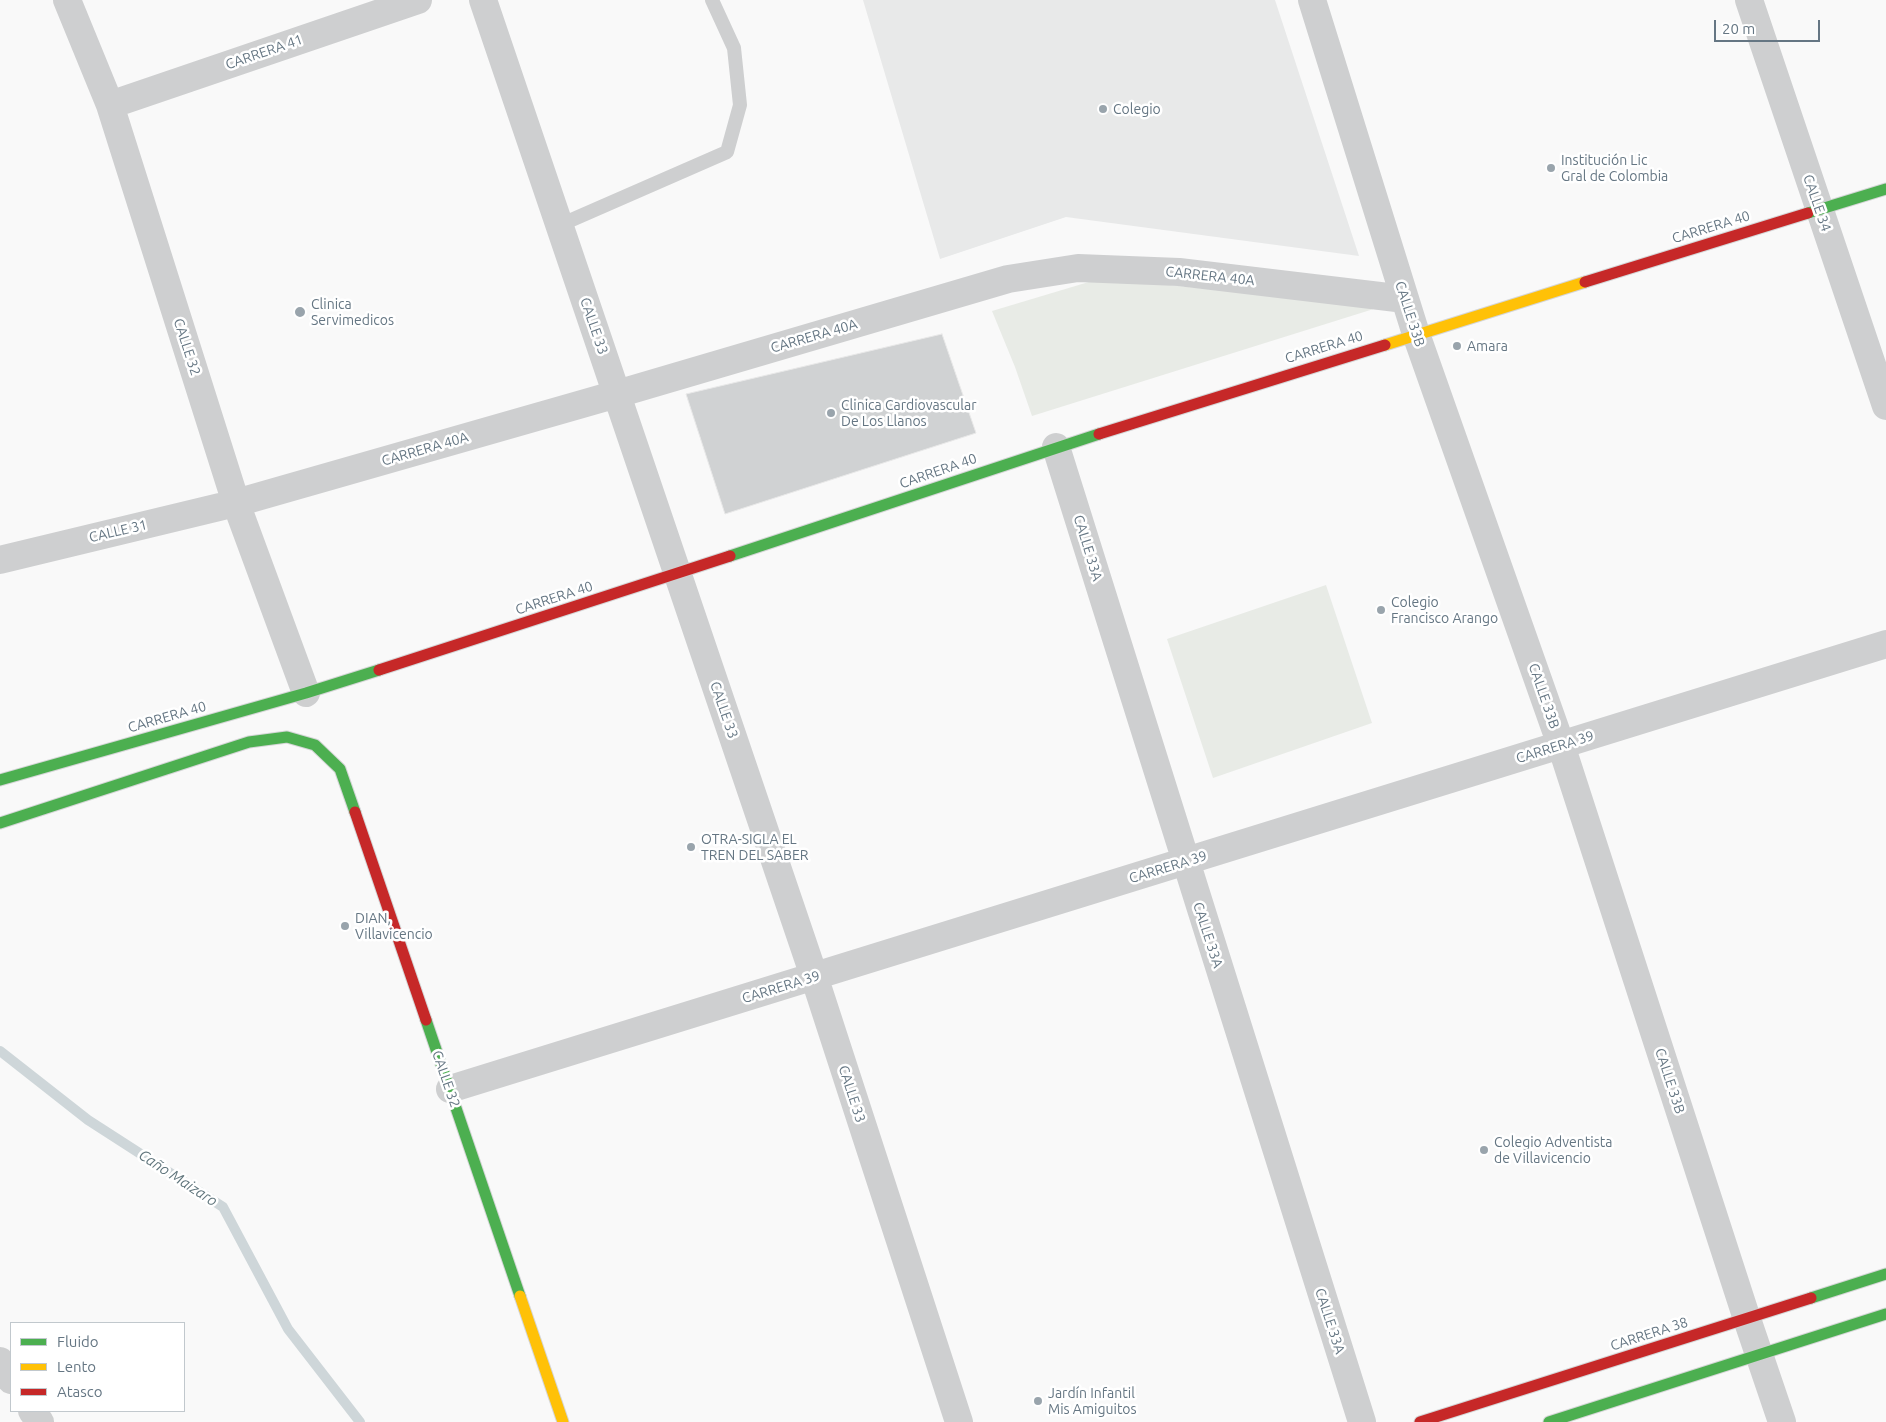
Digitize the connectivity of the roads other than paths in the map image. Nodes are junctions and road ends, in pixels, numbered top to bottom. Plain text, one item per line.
1 (68, 0) edge
2 (418, 0) edge
3 (483, 0) edge
4 (712, 0) edge
5 (1312, 0) edge
6 (1749, 0) edge
7 (110, 105) junction
8 (1886, 189) edge
9 (1819, 210) junction
10 (560, 225) junction
11 (1405, 299) junction
12 (1416, 334) junction
13 (617, 394) junction
14 (1886, 406) edge
15 (1056, 447) junction
16 (236, 503) junction
17 (0, 560) edge
18 (677, 574) junction
19 (1886, 644) edge
20 (306, 693) junction
21 (1561, 745) junction
22 (0, 780) edge
23 (0, 823) edge
24 (1185, 862) junction
25 (814, 976) junction
26 (450, 1090) junction
27 (1886, 1274) edge
28 (1886, 1314) edge
29 (1747, 1319) junction
30 (1759, 1355) junction
31 (0, 1360) edge
32 (10, 1378) edge
33 (562, 1420) edge
34 (546, 1422) edge
35 (959, 1422) edge
36 (1362, 1422) edge
37 (1420, 1422) edge
38 (1549, 1422) edge
39 (1782, 1422) edge

1 - 7 street, CALLE 32
2 - 7 street, CARRERA 41
3 - 10 street, CALLE 33
4 - 10 lane
5 - 11 street, CALLE 33B
6 - 9 street, CALLE 34
7 - 16 street, CALLE 32
8 - 9 street, CARRERA 40
9 - 12 street, CARRERA 40
9 - 14 street, CALLE 34
10 - 13 street, CALLE 33
11 - 12 street, CALLE 33B
11 - 13 street, CARRERA 40A
12 - 15 street, CARRERA 40
12 - 21 street, CALLE 33B
13 - 16 street, CARRERA 40A
13 - 18 street, CALLE 33
15 - 18 street, CARRERA 40
15 - 24 street, CALLE 33A
16 - 17 street, CALLE 31
16 - 20 street, CALLE 32
18 - 20 street, CARRERA 40
18 - 25 street, CALLE 33
19 - 21 street, CARRERA 39
20 - 22 street, CARRERA 40
21 - 24 street, CARRERA 39
21 - 29 street, CALLE 33B
23 - 26 street, CALLE 32
24 - 25 street, CARRERA 39
24 - 36 street, CALLE 33A
25 - 26 street, CARRERA 39
25 - 35 street, CALLE 33
26 - 33 street, CALLE 32
27 - 29 street, CARRERA 38
28 - 30 street
29 - 30 street, CALLE 33B
29 - 37 street, CARRERA 38
30 - 38 street
30 - 39 street, CALLE 33B
31 - 32 street
33 - 34 lane

